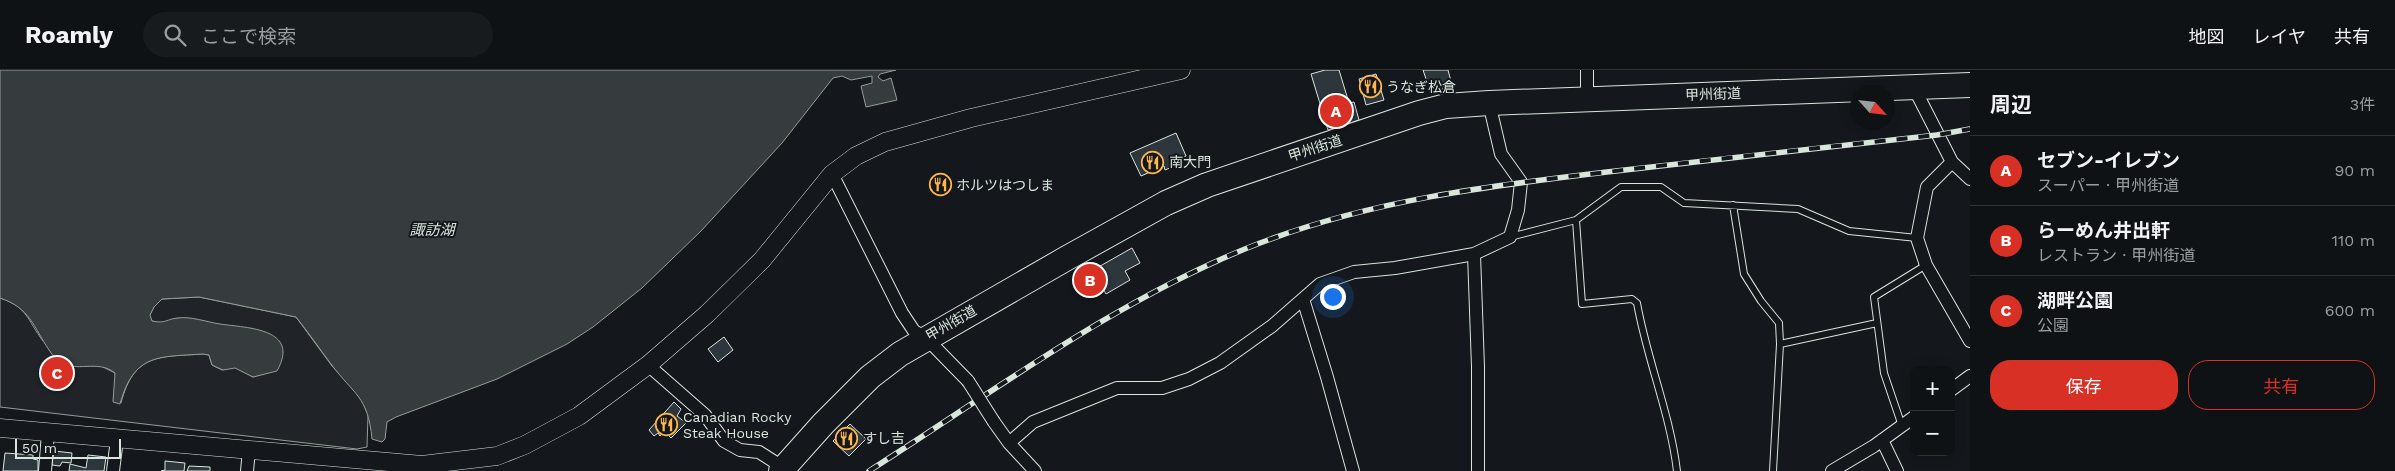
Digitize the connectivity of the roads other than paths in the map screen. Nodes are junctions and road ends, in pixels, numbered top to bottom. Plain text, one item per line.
1 (1181, 70) edge
2 (1587, 70) edge
3 (1970, 85) edge
4 (1913, 86) junction
5 (1587, 99) junction
6 (1488, 103) junction
7 (1952, 162) junction
8 (832, 174) junction
9 (1970, 179) edge
10 (1733, 205) junction
11 (1576, 220) junction
12 (1510, 237) junction
13 (1917, 238) junction
14 (1474, 254) junction
15 (1926, 265) junction
16 (1304, 299) junction
17 (1877, 323) junction
18 (926, 338) junction
19 (1970, 341) edge
20 (1780, 344) junction
21 (648, 365) junction
22 (1970, 376) edge
23 (1955, 387) edge
24 (1910, 420) edge
25 (1902, 426) junction
26 (0, 428) edge
27 (48, 433) junction
28 (117, 439) junction
29 (1882, 440) junction
30 (1009, 443) junction
31 (249, 450) junction
32 (357, 465) edge
33 (782, 469) edge
34 (46, 471) edge
35 (114, 471) edge
36 (247, 471) edge
37 (1035, 471) edge
38 (1352, 471) edge
39 (1478, 471) edge
40 (1677, 471) edge
41 (1773, 471) edge
42 (1832, 471) edge
43 (1897, 471) edge

1 - 8 street
2 - 5 street
3 - 4 highway, 甲州街道
4 - 5 highway, 甲州街道
4 - 7 street
5 - 6 highway, 甲州街道
6 - 12 street
6 - 18 highway, 甲州街道
7 - 9 street
7 - 13 street
8 - 18 street
8 - 21 street
10 - 11 lane
10 - 13 lane
10 - 20 lane
11 - 12 lane
11 - 40 lane
12 - 14 street
13 - 15 street
14 - 16 street
14 - 39 street
15 - 17 lane
15 - 19 street
16 - 30 street
16 - 38 street
17 - 20 lane
17 - 25 lane
18 - 30 street, bridge
18 - 33 highway, 甲州街道
20 - 41 lane
21 - 32 street
21 - 33 street
22 - 23 street
24 - 25 street
25 - 29 street
26 - 27 street
27 - 28 street
27 - 34 street
28 - 31 street
28 - 35 street
29 - 42 street
29 - 43 street
30 - 37 street
31 - 32 street
31 - 36 street

